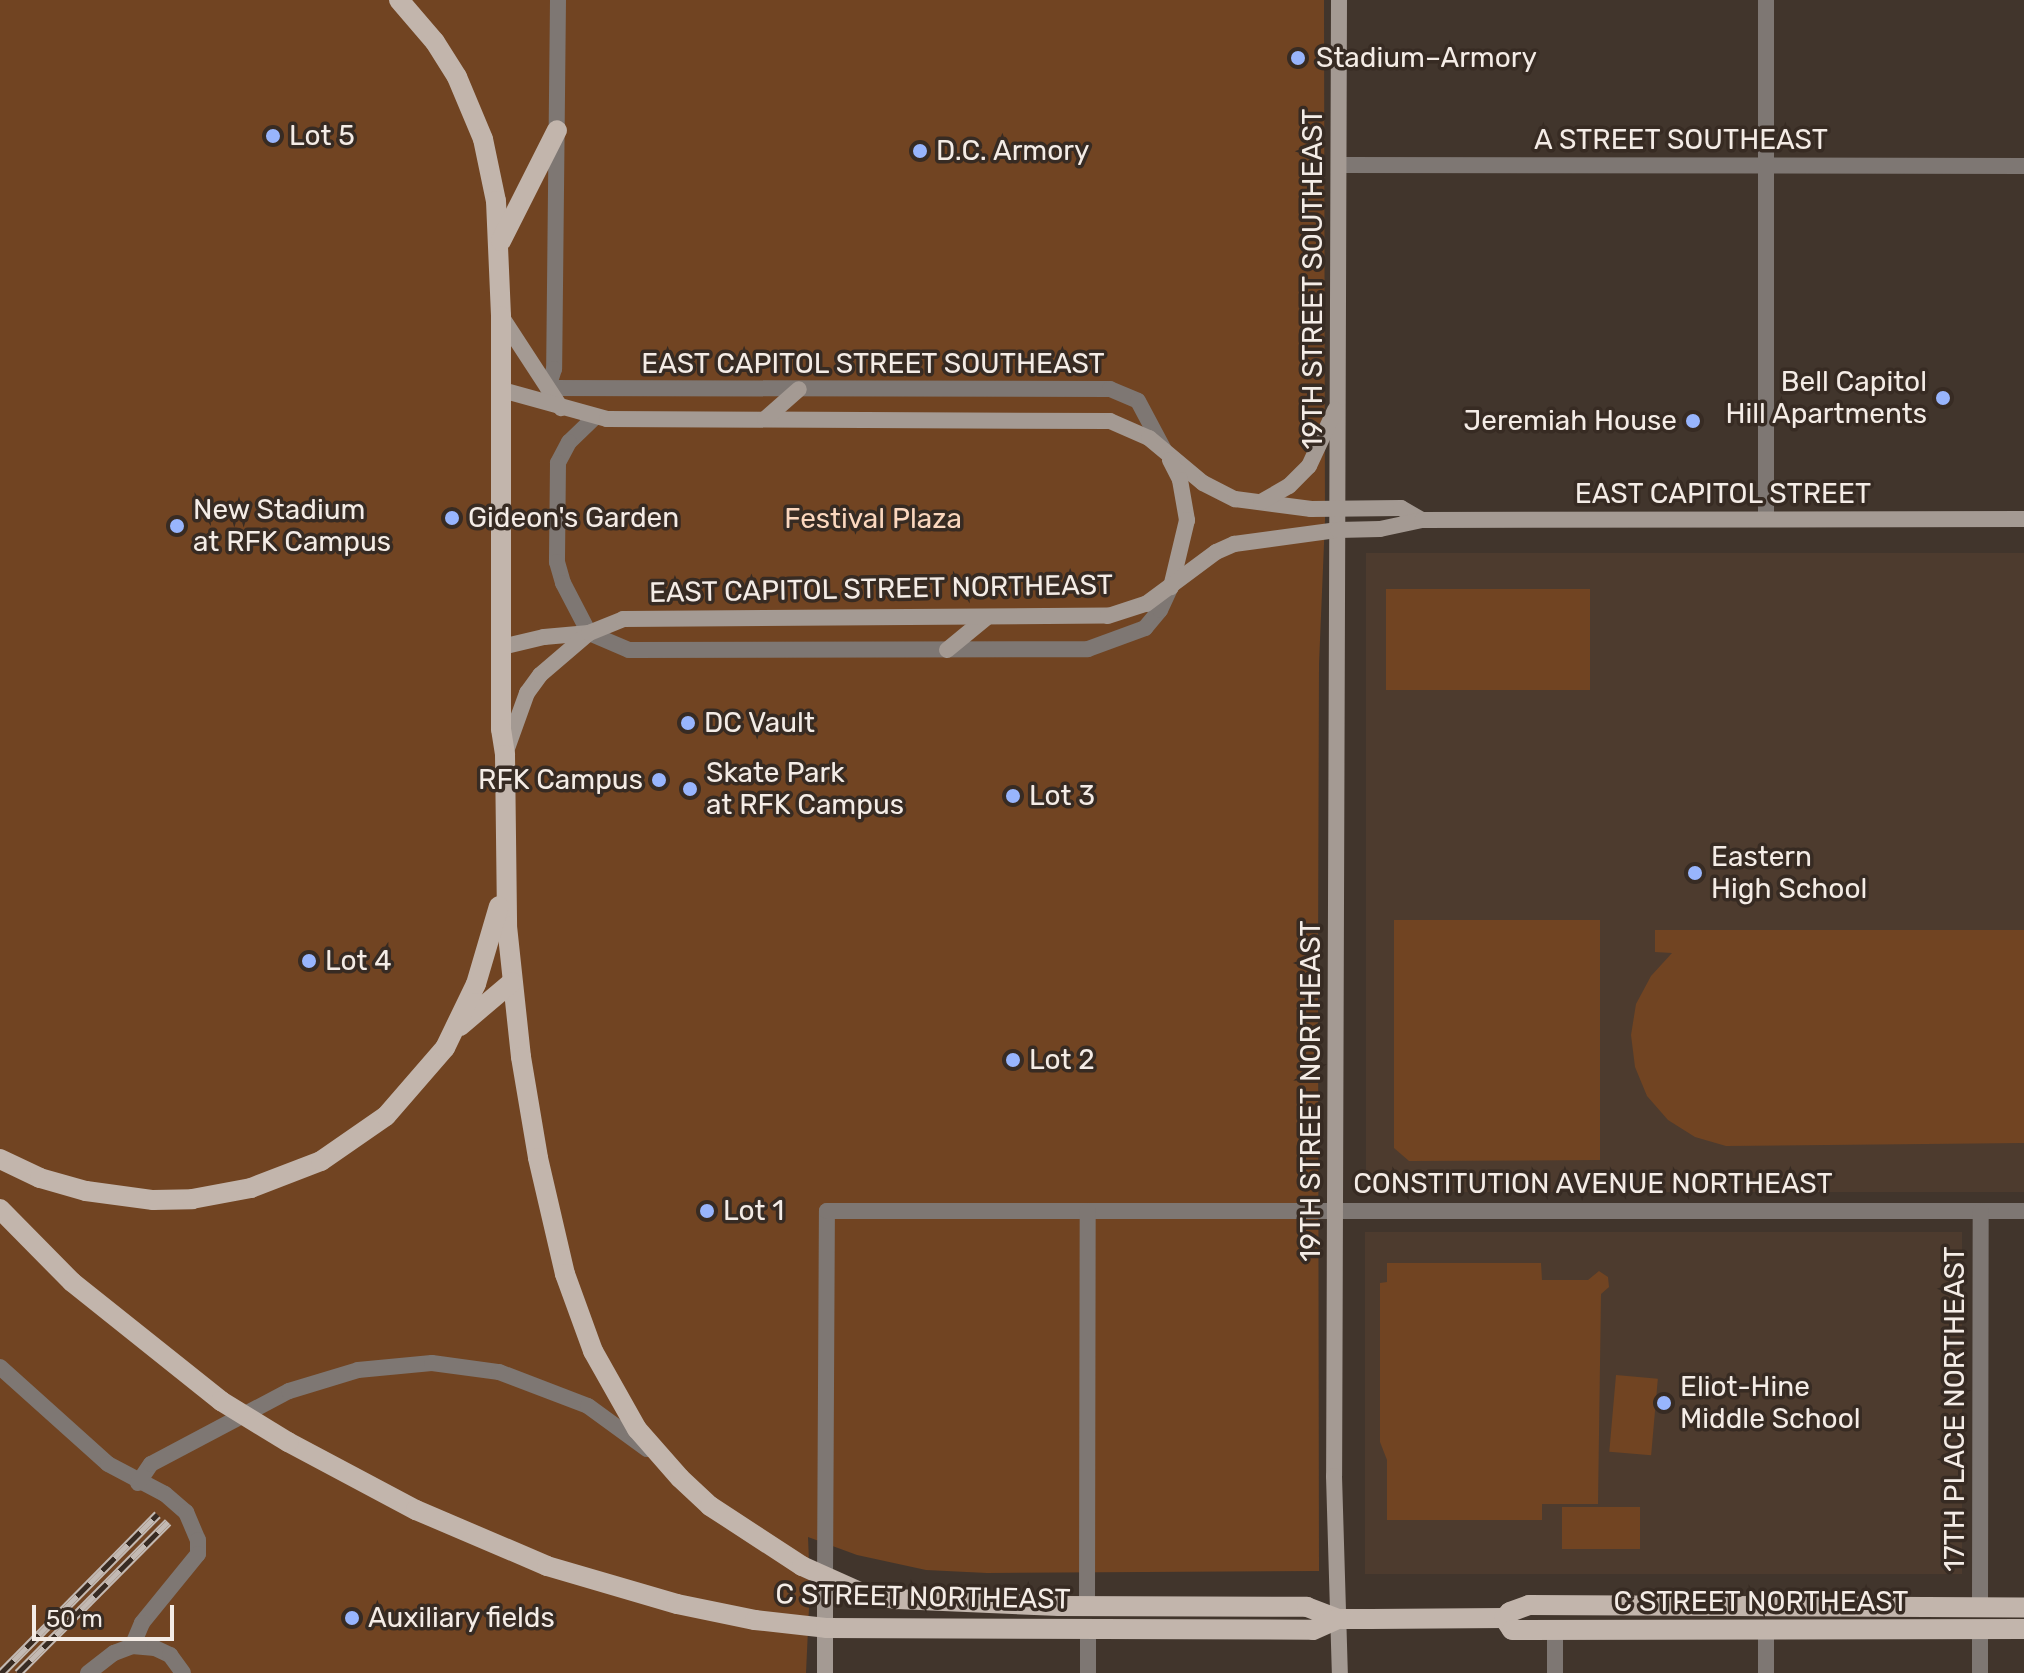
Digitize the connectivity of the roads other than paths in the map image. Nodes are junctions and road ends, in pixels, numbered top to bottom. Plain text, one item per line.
1 (399, 0) edge
2 (558, 0) edge
3 (1339, 0) edge
4 (1766, 0) edge
5 (557, 130) junction
6 (1339, 165) junction
7 (1766, 166) junction
8 (2024, 166) edge
9 (500, 244) junction
10 (501, 316) junction
11 (548, 388) junction
12 (799, 389) junction
13 (502, 390) junction
14 (1339, 402) junction
15 (561, 408) junction
16 (595, 417) junction
17 (765, 419) junction
18 (1164, 451) junction
19 (1261, 502) junction
20 (1339, 510) junction
21 (1766, 519) junction
22 (2024, 519) edge
23 (1422, 520) junction
24 (1338, 530) junction
25 (1170, 589) junction
26 (986, 618) junction
27 (589, 633) junction
28 (502, 647) junction
29 (947, 650) junction
30 (505, 755) junction
31 (505, 879) junction
32 (512, 982) junction
33 (455, 1031) junction
34 (0, 1159) edge
35 (1338, 1210) junction
36 (1088, 1211) junction
37 (1981, 1211) junction
38 (2024, 1211) edge
39 (3, 1213) edge
40 (0, 1367) edge
41 (665, 1462) junction
42 (138, 1483) junction
43 (825, 1578) junction
44 (1087, 1607) junction
45 (1980, 1607) junction
46 (2024, 1608) edge
47 (1504, 1618) junction
48 (1338, 1619) junction
49 (826, 1628) junction
50 (1088, 1628) junction
51 (2024, 1629) edge
52 (1555, 1630) junction
53 (1766, 1630) junction
54 (1980, 1630) junction
55 (132, 1646) junction
56 (88, 1673) edge
57 (183, 1673) edge
58 (825, 1673) edge
59 (1088, 1673) edge
60 (1340, 1673) edge
61 (1555, 1673) edge
62 (1766, 1673) edge
63 (1980, 1673) edge

1 - 9 main road
2 - 5 street
3 - 6 main road, 19TH STREET SOUTHEAST
4 - 7 street
5 - 9 main road
5 - 11 street
6 - 7 street, A STREET SOUTHEAST
6 - 14 main road, 19TH STREET SOUTHEAST
7 - 8 street, A STREET SOUTHEAST
7 - 21 street
9 - 10 main road
10 - 11 main road
10 - 13 main road
11 - 12 street, EAST CAPITOL STREET SOUTHEAST
11 - 15 main road
12 - 17 main road
12 - 18 street, EAST CAPITOL STREET SOUTHEAST
13 - 15 main road, EAST CAPITOL STREET SOUTHEAST
13 - 28 main road
14 - 19 main road
14 - 20 main road, 19TH STREET SOUTHEAST
15 - 16 main road, EAST CAPITOL STREET SOUTHEAST
16 - 17 main road, EAST CAPITOL STREET SOUTHEAST
16 - 27 street
17 - 18 main road, EAST CAPITOL STREET SOUTHEAST
18 - 19 main road, EAST CAPITOL STREET SOUTHEAST
18 - 25 main road
19 - 20 main road, EAST CAPITOL STREET SOUTHEAST
20 - 23 main road, EAST CAPITOL STREET SOUTHEAST
20 - 24 main road, 19TH STREET NORTHEAST
21 - 22 main road, EAST CAPITOL STREET
21 - 23 main road, EAST CAPITOL STREET
23 - 24 main road, EAST CAPITOL STREET NORTHEAST
24 - 25 main road, EAST CAPITOL STREET NORTHEAST
24 - 35 main road, 19TH STREET NORTHEAST
25 - 26 main road, EAST CAPITOL STREET NORTHEAST
25 - 29 street, EAST CAPITOL STREET NORTHEAST
26 - 27 main road, EAST CAPITOL STREET NORTHEAST
26 - 29 main road
27 - 28 main road
27 - 29 street, EAST CAPITOL STREET NORTHEAST
27 - 30 main road, EAST CAPITOL STREET NORTHEAST
28 - 30 main road
30 - 31 main road
31 - 32 main road, C STREET NORTHEAST
31 - 33 main road
32 - 33 main road
32 - 41 main road, C STREET NORTHEAST
33 - 34 main road
35 - 36 street, CONSTITUTION AVENUE NORTHEAST
35 - 37 street, CONSTITUTION AVENUE NORTHEAST
35 - 48 main road, 19TH STREET NORTHEAST
36 - 43 street, CONSTITUTION AVENUE NORTHEAST
36 - 44 street
37 - 38 street, CONSTITUTION AVENUE NORTHEAST
37 - 45 street, 17TH PLACE NORTHEAST
39 - 49 main road, C STREET NORTHEAST, bridge
40 - 42 street
41 - 42 street
41 - 43 main road, C STREET NORTHEAST
42 - 55 street
43 - 44 main road, C STREET NORTHEAST
43 - 49 main road
44 - 48 main road, C STREET NORTHEAST
45 - 46 main road, C STREET NORTHEAST
45 - 47 main road, C STREET NORTHEAST
47 - 48 main road, C STREET NORTHEAST
47 - 52 main road, C STREET NORTHEAST
48 - 50 main road, C STREET NORTHEAST
48 - 60 main road, 19TH STREET NORTHEAST
49 - 50 main road, C STREET NORTHEAST
49 - 58 main road
50 - 59 street
51 - 54 main road, C STREET NORTHEAST
52 - 53 main road, C STREET NORTHEAST
52 - 61 street
53 - 54 main road, C STREET NORTHEAST
53 - 62 street
54 - 63 street
55 - 56 street
55 - 57 street

